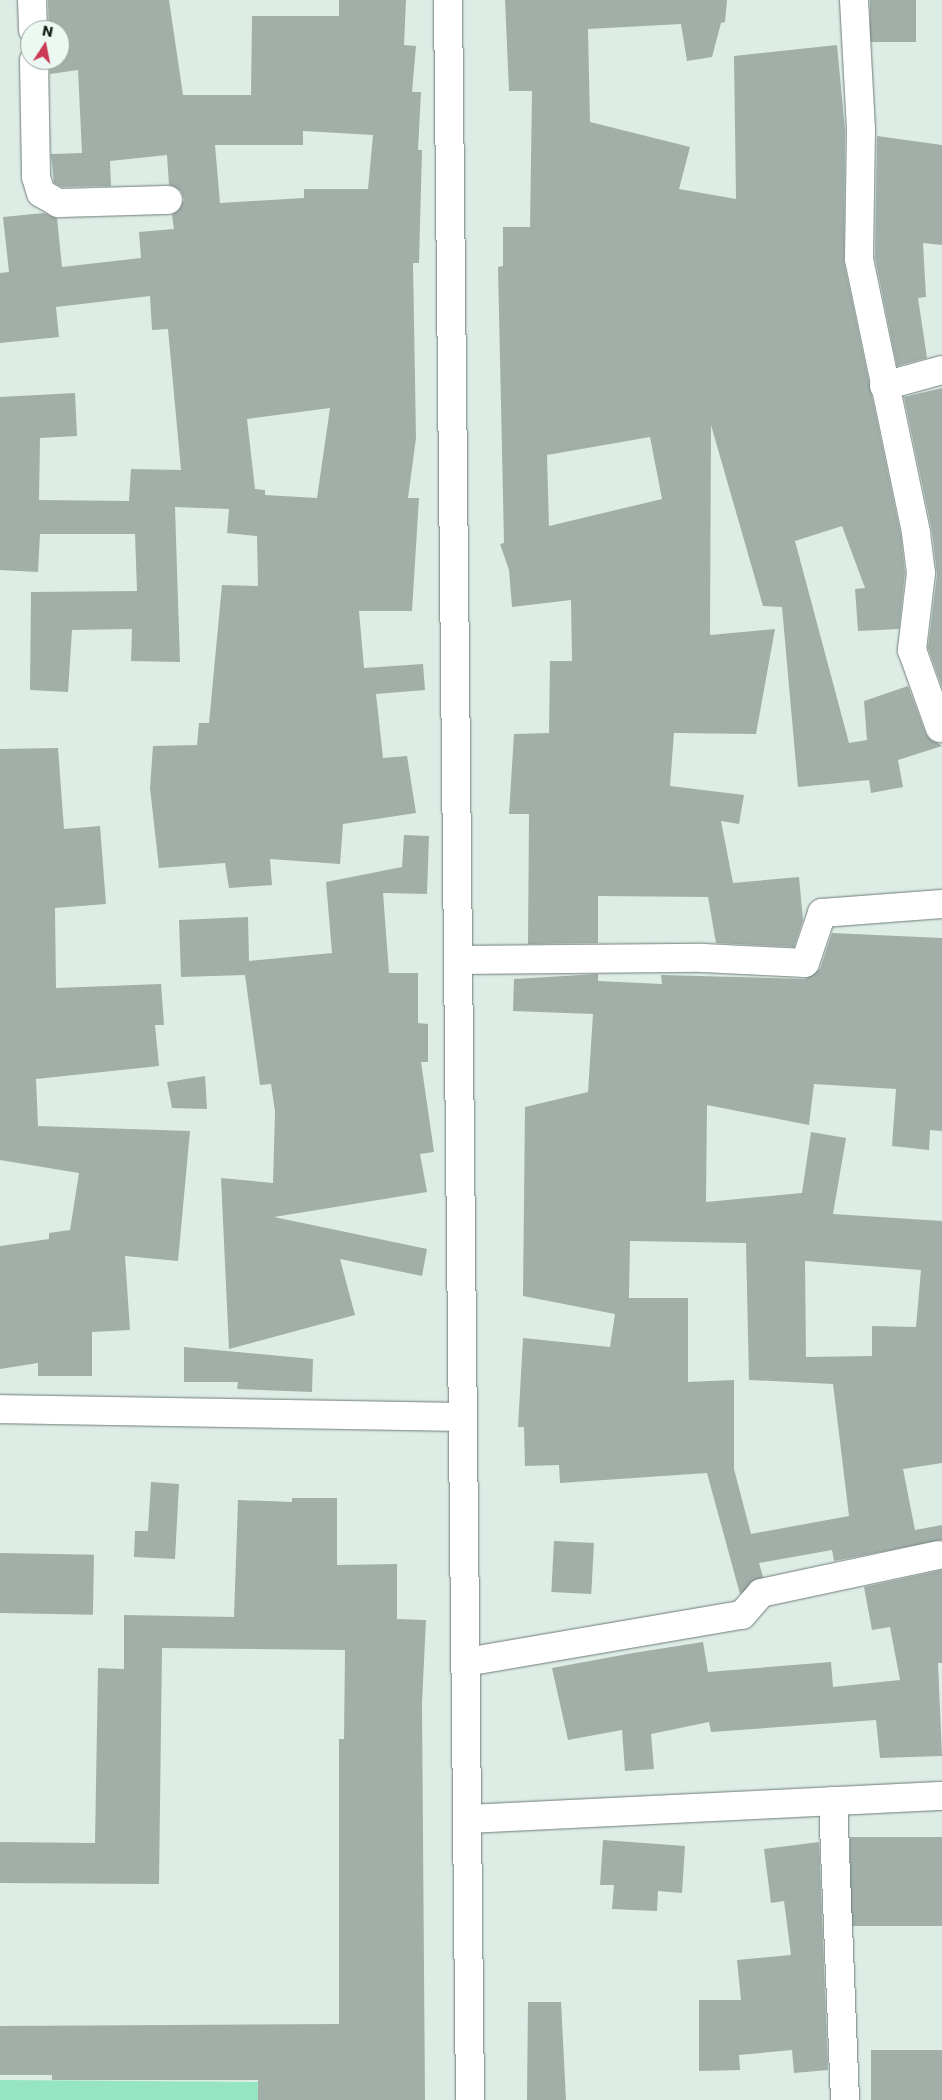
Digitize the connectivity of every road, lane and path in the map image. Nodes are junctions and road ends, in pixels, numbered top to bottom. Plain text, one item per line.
1 (32, 0) edge
2 (448, 0) edge
3 (854, 0) edge
4 (33, 20) edge
5 (34, 70) edge
6 (168, 200) dead end
7 (942, 370) edge
8 (884, 386) junction
9 (940, 728) dead end
10 (942, 904) edge
11 (458, 960) junction
12 (0, 1409) edge
13 (463, 1417) junction
14 (938, 1555) dead end
15 (466, 1662) junction
16 (942, 1796) edge
17 (833, 1801) junction
18 (467, 1819) junction
19 (470, 2100) edge
20 (845, 2100) edge

1 - 4 street
2 - 11 street
3 - 8 street
5 - 6 street
7 - 8 street
8 - 9 street
10 - 11 street
11 - 13 street
12 - 13 street
13 - 15 street
14 - 15 street
15 - 18 street
16 - 17 street
17 - 18 street
17 - 20 street
18 - 19 street

